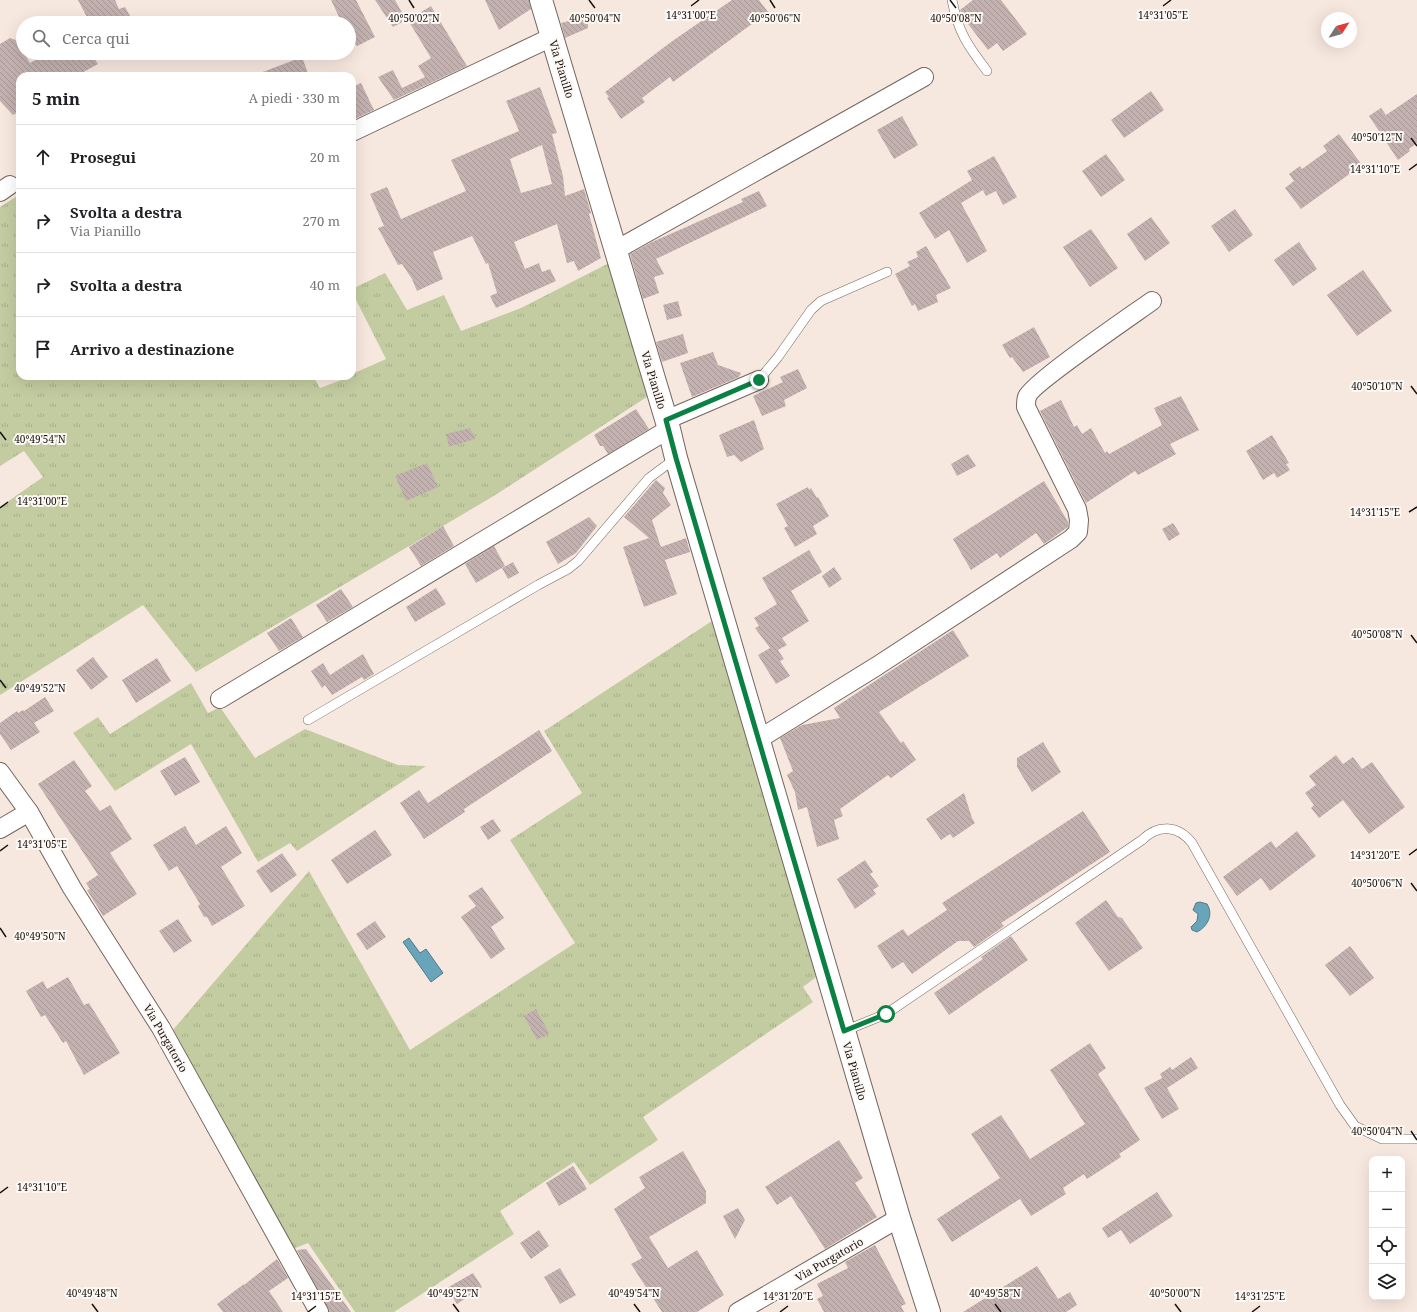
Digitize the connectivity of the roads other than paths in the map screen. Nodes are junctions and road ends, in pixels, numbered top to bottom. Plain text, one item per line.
1 (542, 0) edge
2 (952, 0) edge
3 (552, 37) junction
4 (988, 71) dead end
5 (924, 77) dead end
6 (356, 130) edge
7 (616, 250) junction
8 (887, 272) dead end
9 (1152, 301) dead end
10 (759, 380) joint
11 (668, 425) junction
12 (676, 458) junction
13 (220, 699) dead end
14 (308, 720) dead end
15 (759, 739) junction
16 (0, 772) edge
17 (29, 812) junction
18 (0, 829) edge
19 (844, 1031) junction
20 (1417, 1139) edge
21 (899, 1218) junction
22 (319, 1312) edge
23 (738, 1312) edge
24 (929, 1312) edge

1 - 3 street, Via Pianillo
2 - 4 lane
3 - 6 street
3 - 7 street, Via Pianillo
5 - 7 street
7 - 11 street, Via Pianillo
8 - 10 lane
9 - 15 street
10 - 11 street
11 - 12 street, Via Pianillo
11 - 13 street
12 - 14 lane
12 - 15 street, Via Pianillo
15 - 19 street, Via Pianillo
16 - 17 street, Via Purgatorio
17 - 18 street
17 - 22 street, Via Purgatorio
19 - 20 lane
19 - 21 street, Via Pianillo
21 - 23 street, Via Purgatorio
21 - 24 street, Via Pianillo

